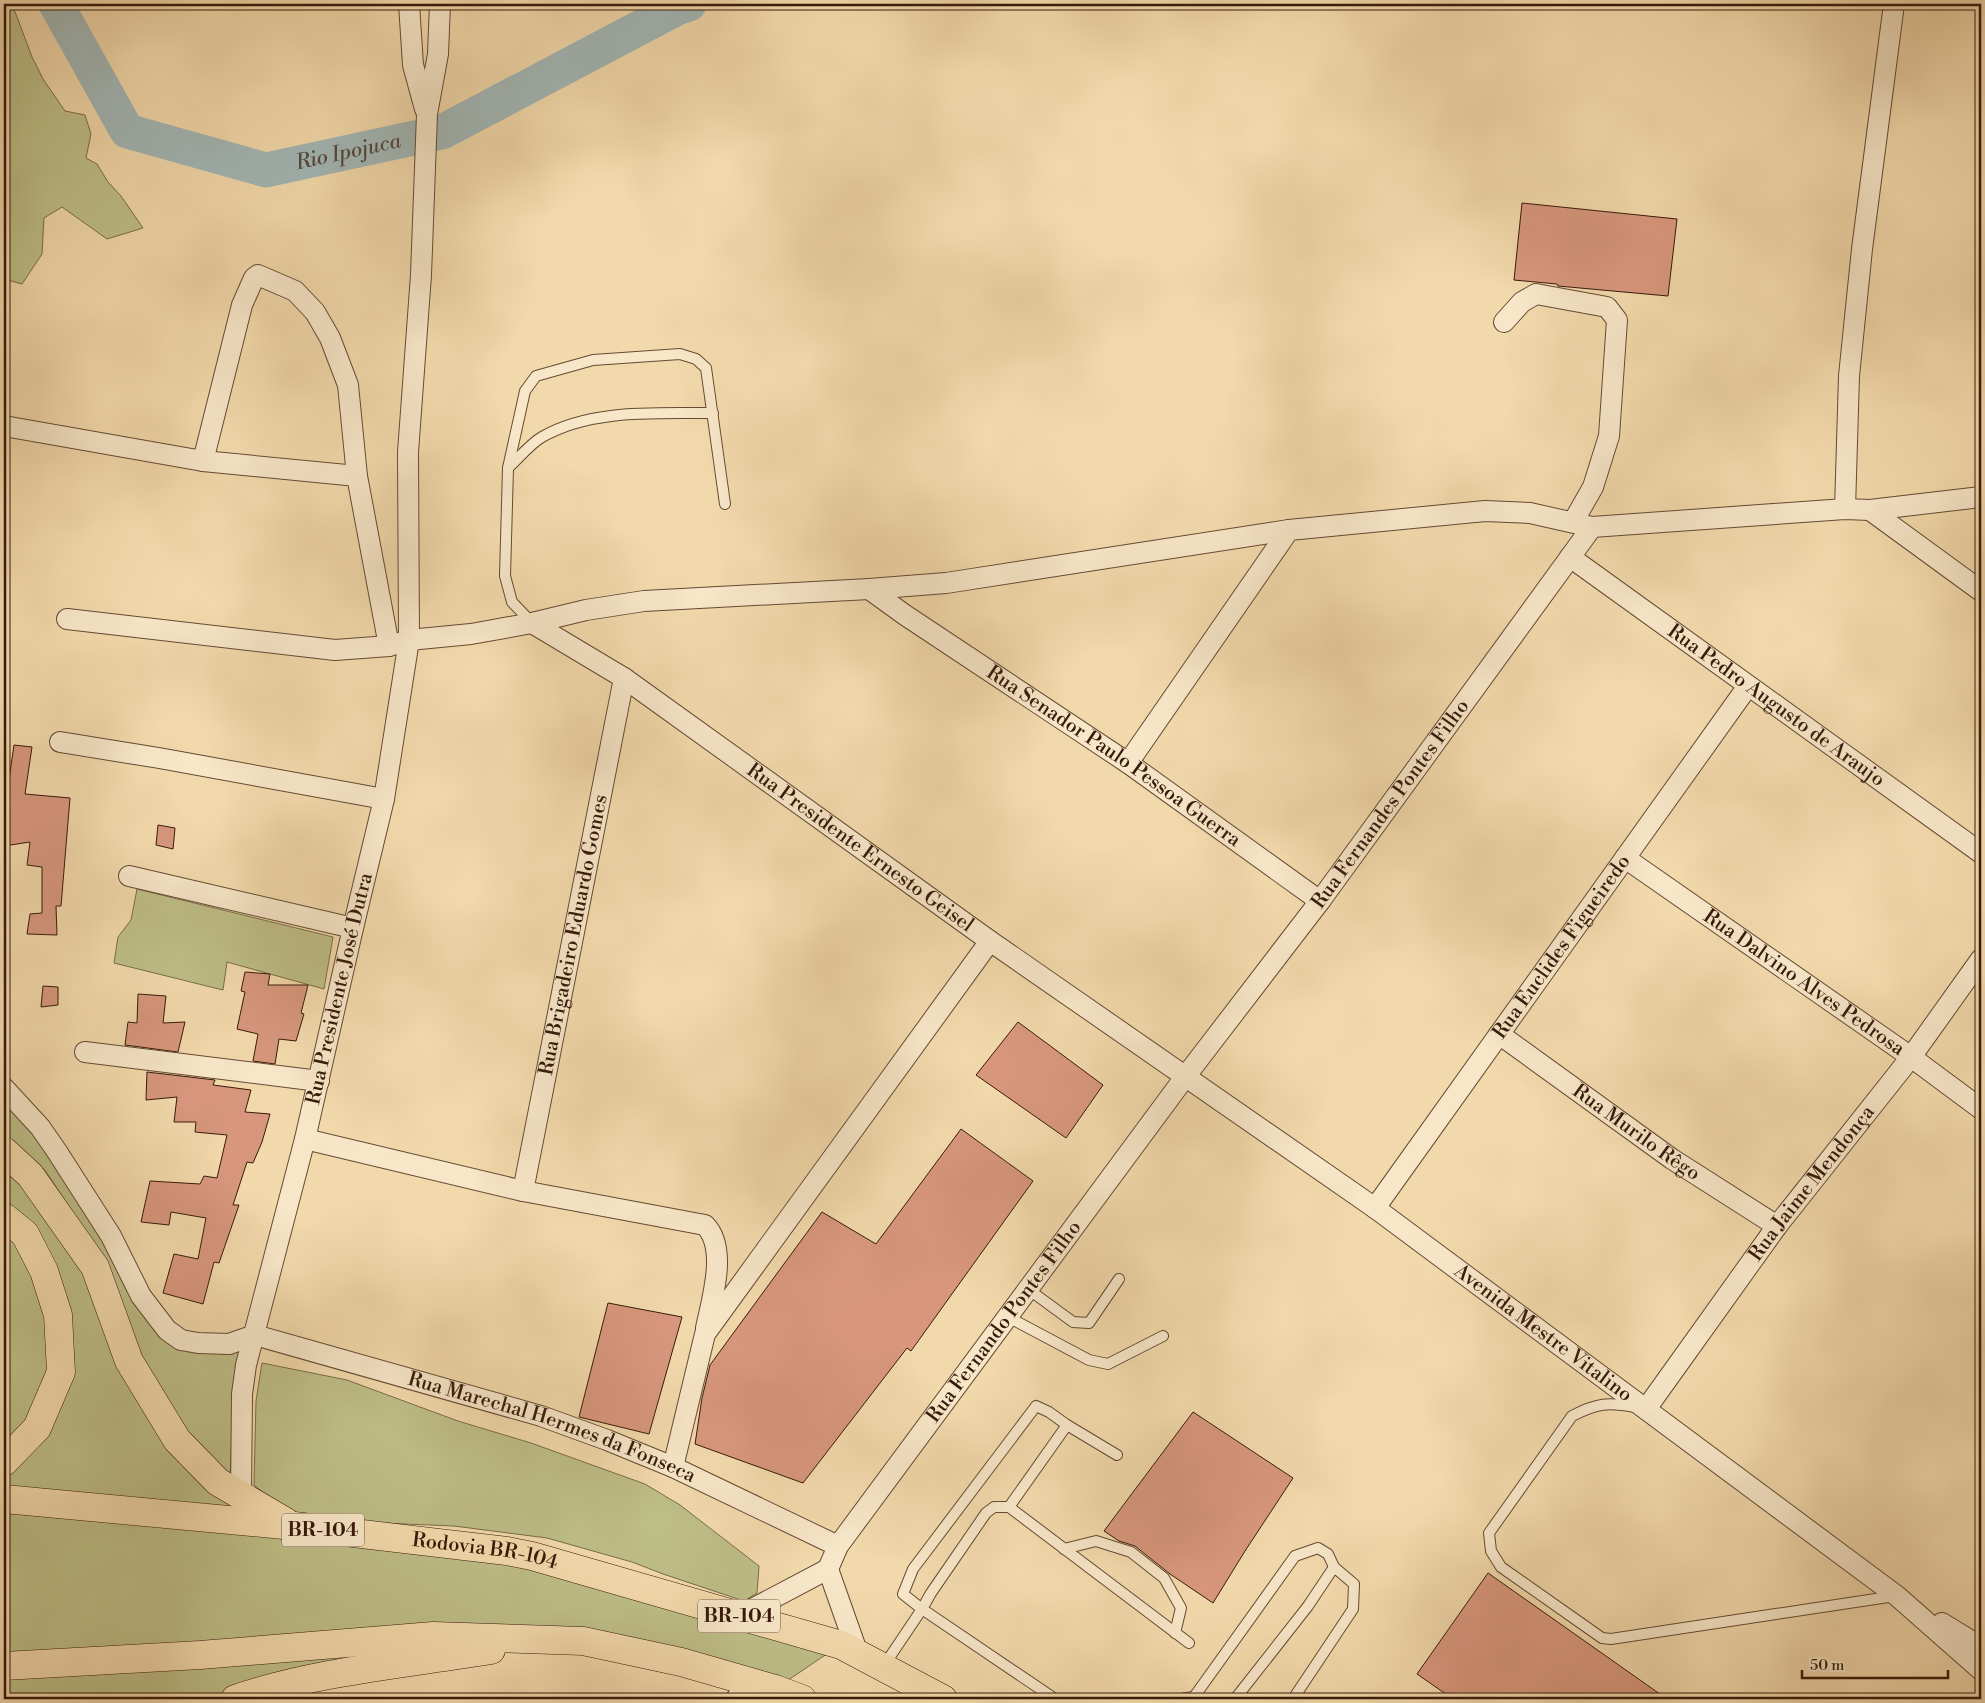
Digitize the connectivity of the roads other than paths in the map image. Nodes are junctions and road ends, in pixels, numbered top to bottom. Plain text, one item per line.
1 (409, 4) edge
2 (440, 4) edge
3 (1894, 4) edge
4 (427, 123) junction
5 (1504, 322) dead end
6 (713, 413) junction
7 (4, 426) edge
8 (203, 461) junction
9 (508, 468) junction
10 (357, 476) junction
11 (1981, 498) edge
12 (726, 504) dead end
13 (1845, 510) junction
14 (1870, 510) junction
15 (1583, 525) junction
16 (1289, 530) junction
17 (1570, 557) junction
18 (869, 589) junction
19 (1981, 591) edge
20 (67, 619) dead end
21 (532, 623) junction
22 (409, 640) junction
23 (389, 646) junction
24 (624, 678) junction
25 (1748, 686) junction
26 (60, 742) dead end
27 (1128, 763) junction
28 (384, 799) junction
29 (1981, 852) edge
30 (1625, 858) junction
31 (129, 876) dead end
32 (1320, 901) junction
33 (353, 928) junction
34 (990, 942) junction
35 (1981, 959) edge
36 (1499, 1034) junction
37 (85, 1052) dead end
38 (1911, 1057) junction
39 (1185, 1077) junction
40 (319, 1082) junction
41 (4, 1088) edge
42 (1981, 1109) edge
43 (305, 1139) junction
44 (4, 1151) edge
45 (523, 1191) junction
46 (1375, 1208) junction
47 (4, 1217) edge
48 (1777, 1226) junction
49 (1119, 1279) dead end
50 (1028, 1289) junction
51 (1008, 1317) junction
52 (255, 1334) junction
53 (705, 1334) junction
54 (1163, 1336) dead end
55 (1646, 1409) junction
56 (1067, 1426) junction
57 (1117, 1455) dead end
58 (4, 1462) edge
59 (673, 1467) junction
60 (241, 1495) junction
61 (4, 1499) edge
62 (1009, 1507) junction
63 (294, 1526) junction
64 (838, 1546) junction
65 (1064, 1549) junction
66 (1334, 1568) junction
67 (828, 1569) junction
68 (1897, 1596) junction
69 (922, 1609) junction
70 (739, 1616) junction
71 (1175, 1633) junction
72 (554, 1640) junction
73 (1189, 1643) dead end
74 (1981, 1647) edge
75 (858, 1654) junction
76 (4, 1666) edge
77 (883, 1667) junction
78 (1981, 1670) edge
79 (773, 1694) edge
80 (1198, 1698) edge
81 (235, 1699) edge
82 (943, 1699) edge
83 (1055, 1699) edge
84 (1181, 1699) edge
85 (1235, 1699) edge
86 (1293, 1699) edge

1 - 4 street
2 - 4 street
3 - 13 street
4 - 22 street, Rua Presidente José Dutra
5 - 15 street, Rua Fernandes Pontes Filho
6 - 9 lane
6 - 9 lane
6 - 12 lane
7 - 8 street
8 - 10 street
8 - 10 street
9 - 21 lane
10 - 23 street
11 - 14 street
13 - 14 street
13 - 15 street
14 - 19 street
15 - 16 street
15 - 17 street, Rua Fernandes Pontes Filho
16 - 18 street
16 - 27 street
17 - 25 street, Rua Pedro Augusto de Araujo
17 - 32 street, Rua Fernandes Pontes Filho
18 - 21 street
18 - 27 street, Rua Senador Paulo Pessoa Guerra
20 - 23 street
21 - 22 street
21 - 24 street, Rua Presidente Ernesto Geisel
22 - 23 street
22 - 28 street, Rua Presidente José Dutra
24 - 34 street, Rua Presidente Ernesto Geisel
24 - 45 street, Rua Brigadeiro Eduardo Gomes
25 - 29 street, Rua Pedro Augusto de Araujo
25 - 30 street, Rua Euclides Figueiredo
26 - 28 street
27 - 32 street, Rua Senador Paulo Pessoa Guerra
28 - 33 street, Rua Presidente José Dutra
30 - 36 street, Rua Euclides Figueiredo
30 - 38 street, Rua Dalvino Alves Pedrosa
31 - 33 street
32 - 39 street, Rua Fernandes Pontes Filho
33 - 40 street, Rua Presidente José Dutra
34 - 39 street, Rua Presidente Ernesto Geisel
34 - 53 street
35 - 38 street, Rua Jaime Mendonça
36 - 46 street, Rua Euclides Figueiredo
36 - 48 street, Rua Murilo Rêgo
37 - 40 street
38 - 42 street, Rua Dalvino Alves Pedrosa
38 - 48 street, Rua Jaime Mendonça
39 - 46 street, Avenida Mestre Vitalino
39 - 50 street, Rua Fernando Pontes Filho
40 - 43 street, Rua Presidente José Dutra
41 - 52 street
43 - 45 street
43 - 52 street, Rua Presidente José Dutra
44 - 60 highway
45 - 53 street
46 - 55 street, Avenida Mestre Vitalino
47 - 58 highway
48 - 55 street, Rua Jaime Mendonça
49 - 50 lane
50 - 51 street, Rua Fernando Pontes Filho
51 - 54 lane
51 - 64 street, Rua Fernando Pontes Filho
52 - 59 street, Rua Marechal Hermes da Fonseca
52 - 60 street, Rua Presidente José Dutra
53 - 59 street
55 - 68 street, Avenida Mestre Vitalino
55 - 68 lane
56 - 57 lane
56 - 62 lane
56 - 69 lane
59 - 64 street, Rua Marechal Hermes da Fonseca
60 - 63 highway
61 - 63 highway, Rodovia BR-104 / BR-104
62 - 65 lane
62 - 69 lane
63 - 70 highway, Rodovia BR-104 / BR-104
64 - 67 street, Rua Fernando Pontes Filho
65 - 71 lane
65 - 71 lane
66 - 80 lane
66 - 85 lane
66 - 86 lane
67 - 70 street
67 - 75 street
68 - 74 street, Avenida Mestre Vitalino
68 - 78 street, Avenida Mestre Vitalino
69 - 77 lane
69 - 83 lane
70 - 75 highway, Rodovia BR-104 / BR-104
71 - 73 lane
72 - 76 highway
72 - 79 highway
72 - 81 highway
75 - 77 highway, Rodovia BR-104 / BR-104
77 - 82 highway, Rodovia BR-104 / BR-104
80 - 84 lane

